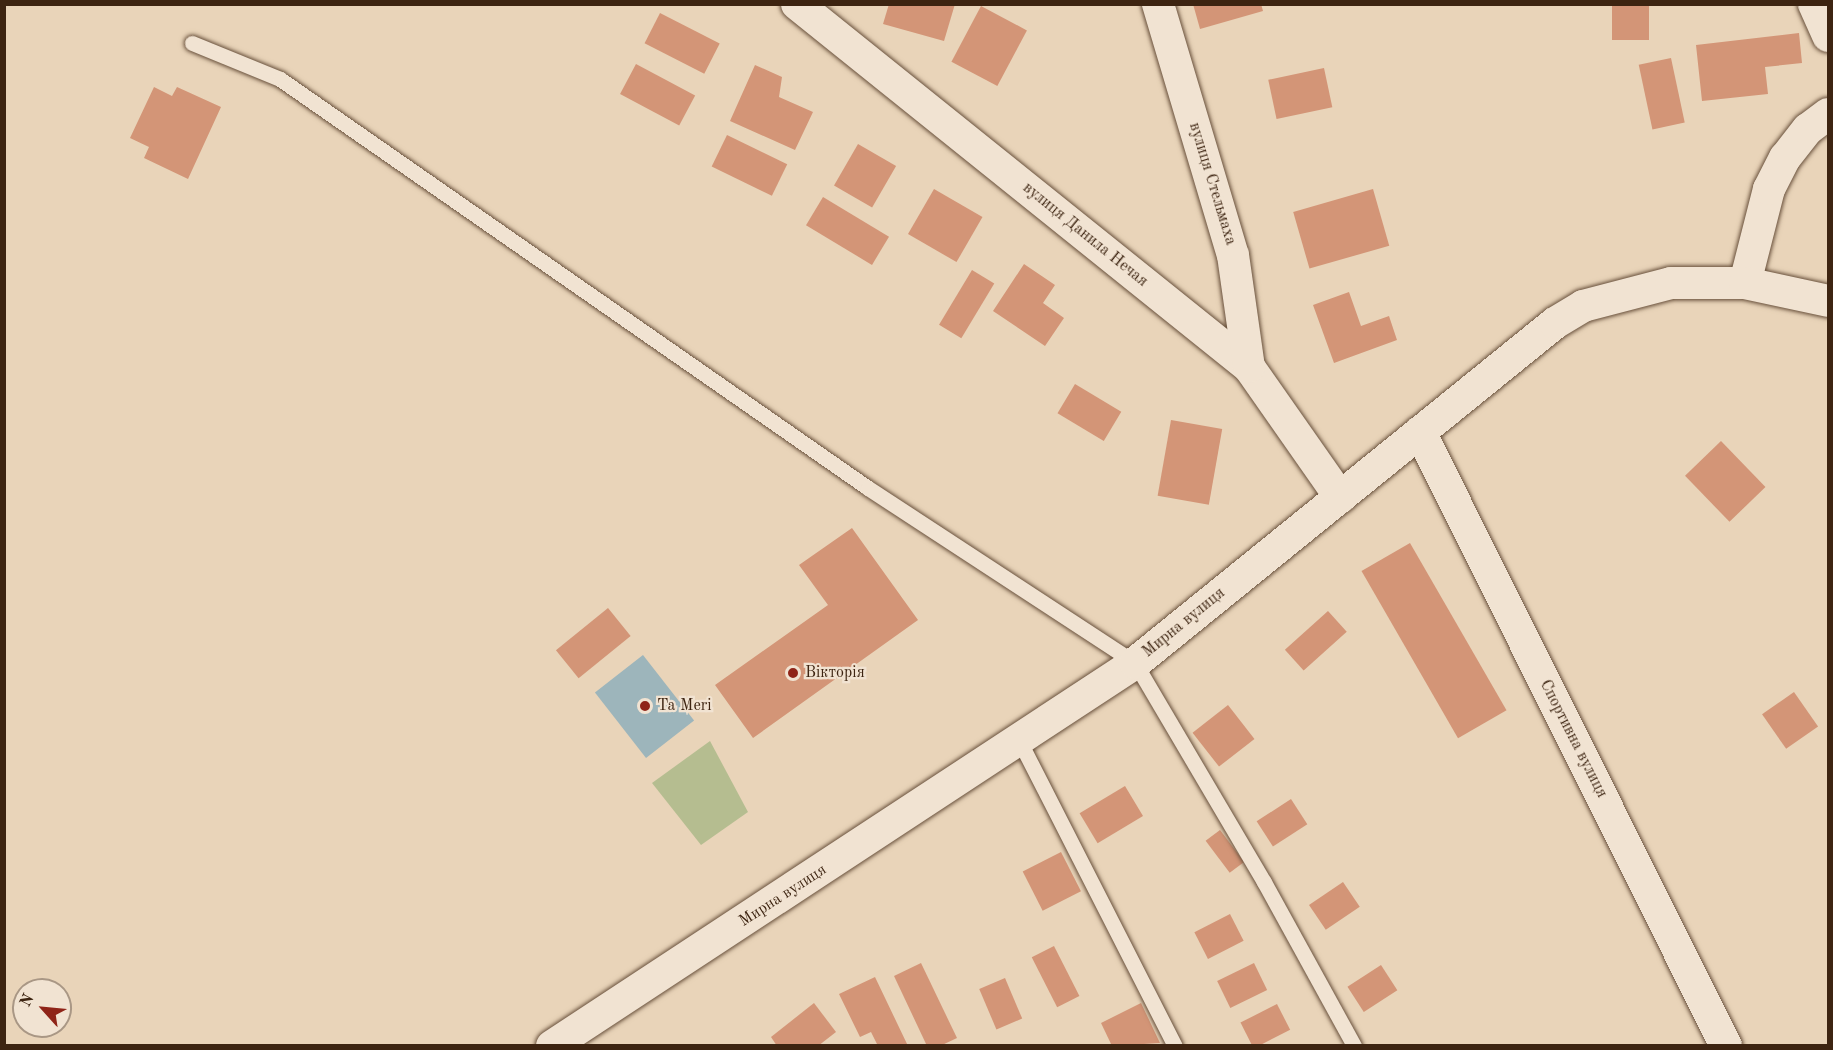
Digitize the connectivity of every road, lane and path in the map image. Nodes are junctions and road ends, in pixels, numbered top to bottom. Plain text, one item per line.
1 (797, 4) edge
2 (1158, 4) edge
3 (1814, 4) edge
4 (1828, 36) edge
5 (192, 43) dead end
6 (1828, 114) edge
7 (1745, 283) junction
8 (1828, 301) edge
9 (1249, 367) junction
10 (1420, 432) junction
11 (1340, 497) junction
12 (1135, 663) junction
13 (1019, 740) junction
14 (552, 1046) edge
15 (1175, 1046) edge
16 (1354, 1046) edge
17 (1726, 1046) edge

1 - 9 street, вулиця Данила Нечая
2 - 9 street, вулиця Стельмаха
3 - 4 street
5 - 12 lane
6 - 7 street
7 - 8 street, Мирна вулиця
7 - 10 street, Мирна вулиця
9 - 11 street, вулиця Данила Нечая
10 - 11 street, Мирна вулиця
10 - 17 street, Спортивна вулиця
11 - 12 street, Мирна вулиця
12 - 13 street, Мирна вулиця
12 - 16 lane
13 - 14 street, Мирна вулиця
13 - 15 lane

